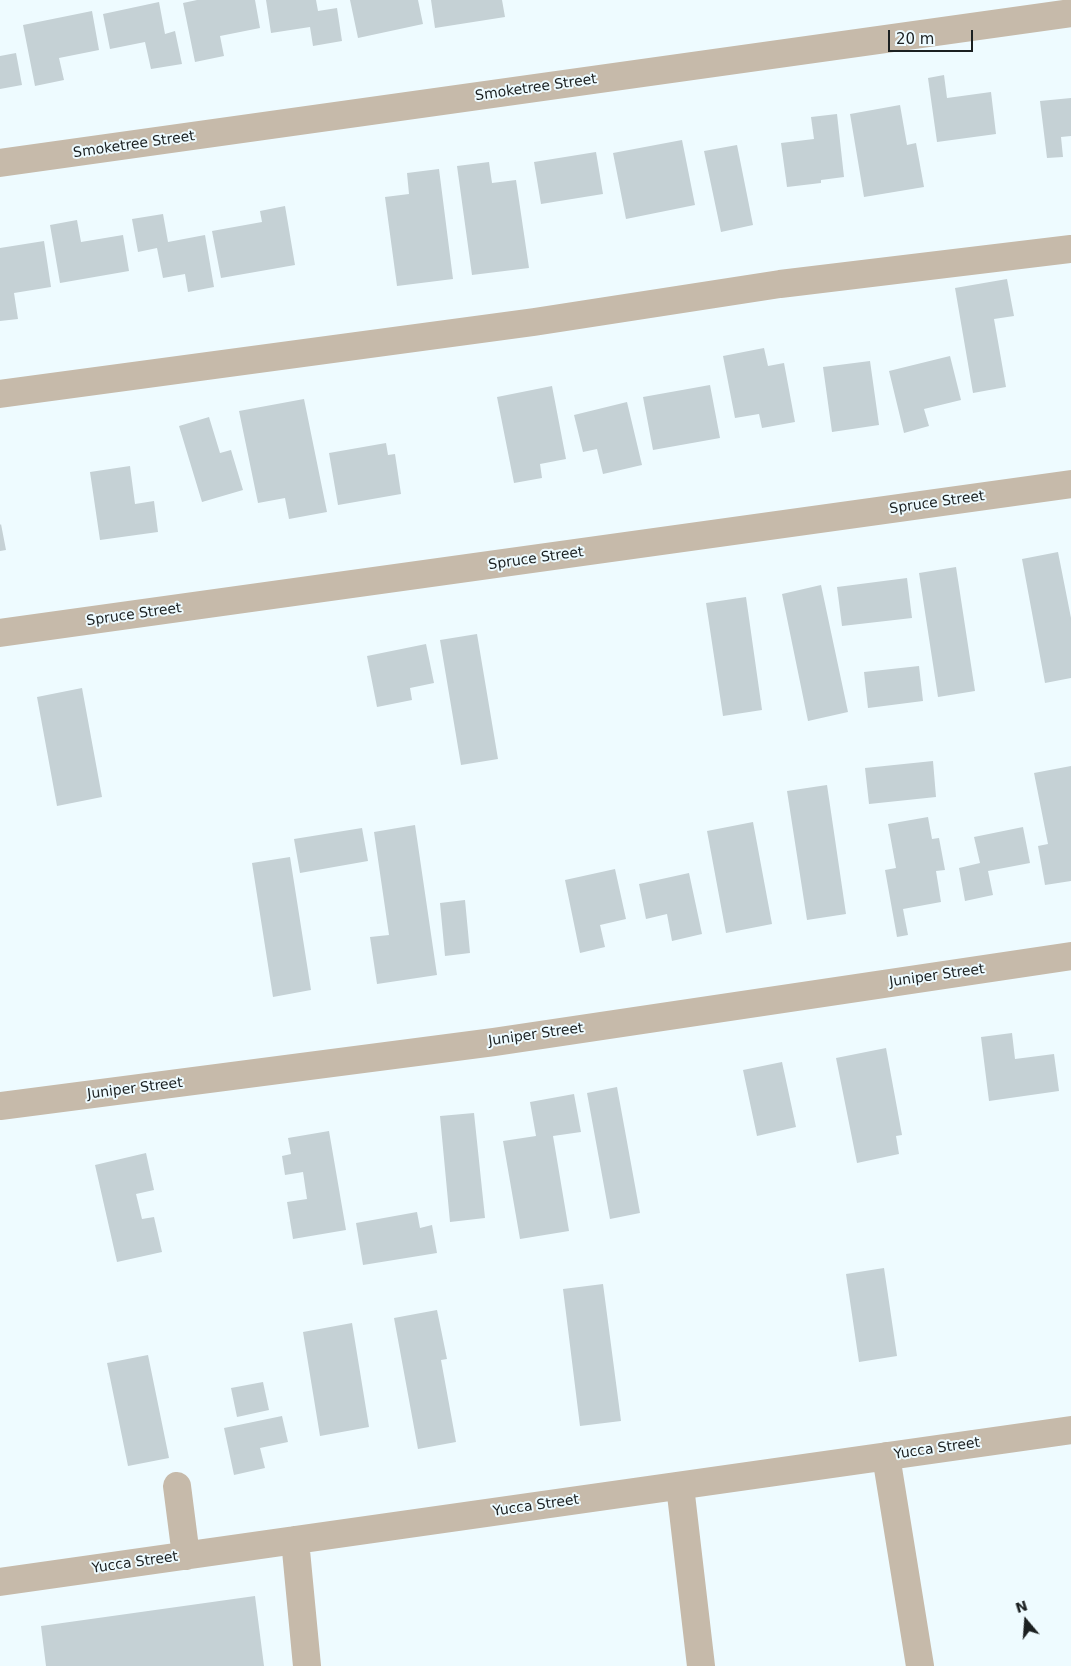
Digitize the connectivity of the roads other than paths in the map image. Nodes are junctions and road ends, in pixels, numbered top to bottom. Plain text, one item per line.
1 (1071, 13) edge
2 (0, 164) edge
3 (1071, 249) edge
4 (0, 394) edge
5 (1071, 484) edge
6 (0, 633) edge
7 (1071, 956) edge
8 (0, 1106) edge
9 (1071, 1430) edge
10 (886, 1456) junction
11 (177, 1486) dead end
12 (680, 1486) junction
13 (295, 1540) junction
14 (186, 1556) junction
15 (0, 1582) edge
16 (307, 1666) edge
17 (701, 1666) edge
18 (920, 1666) edge

1 - 2 street, Smoketree Street
3 - 4 street
5 - 6 street, Spruce Street
7 - 8 street, Juniper Street
9 - 10 street, Yucca Street
10 - 12 street, Yucca Street
10 - 18 street
11 - 14 street
12 - 13 street, Yucca Street
12 - 17 street
13 - 14 street, Yucca Street
13 - 16 street
14 - 15 street, Yucca Street

